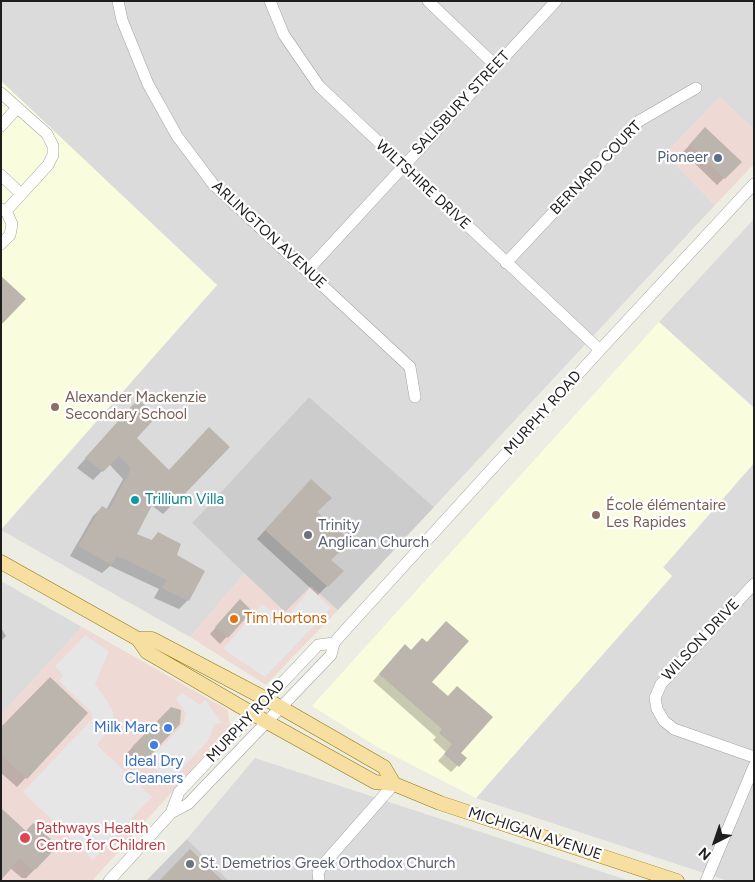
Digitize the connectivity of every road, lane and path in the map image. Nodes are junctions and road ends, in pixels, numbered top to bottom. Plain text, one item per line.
1 (118, 1) edge
2 (270, 1) edge
3 (428, 1) edge
4 (556, 1) edge
5 (496, 66) junction
6 (696, 88) dead end
7 (1, 93) edge
8 (18, 108) junction
9 (1, 126) edge
10 (403, 166) junction
11 (1, 175) edge
12 (754, 184) edge
13 (20, 194) junction
14 (3, 210) edge
15 (1, 244) edge
16 (506, 263) junction
17 (307, 272) junction
18 (600, 350) junction
19 (415, 397) dead end
20 (1, 562) edge
21 (754, 584) edge
22 (138, 639) junction
23 (334, 643) junction
24 (266, 699) junction
25 (281, 708) junction
26 (253, 714) junction
27 (267, 722) junction
28 (754, 757) edge
29 (754, 766) edge
30 (394, 784) junction
31 (171, 813) junction
32 (109, 881) edge
33 (319, 881) edge
34 (677, 881) edge
35 (706, 881) edge

1 - 17 street, ARLINGTON AVENUE
2 - 10 street, WILTSHIRE DRIVE
3 - 5 street
4 - 5 street, SALISBURY STREET
5 - 10 street, SALISBURY STREET
6 - 16 street, BERNARD COURT
7 - 8 street
8 - 9 street
8 - 13 street
10 - 16 street, WILTSHIRE DRIVE
10 - 17 street, SALISBURY STREET
11 - 13 street
12 - 18 street, MURPHY ROAD
13 - 14 street
14 - 15 street
16 - 18 street, WILTSHIRE DRIVE
17 - 19 street, ARLINGTON AVENUE
18 - 23 street, MURPHY ROAD
20 - 22 main road, MICHIGAN AVENUE
21 - 28 street, WILSON DRIVE
22 - 24 main road, MICHIGAN AVENUE
22 - 26 main road, MICHIGAN AVENUE
23 - 24 street, MURPHY ROAD
23 - 25 street, MURPHY ROAD
24 - 25 main road, MICHIGAN AVENUE
24 - 26 street, MURPHY ROAD
25 - 27 street, MURPHY ROAD
25 - 30 main road, MICHIGAN AVENUE
26 - 27 main road, MICHIGAN AVENUE
26 - 31 street, MURPHY ROAD
27 - 30 main road, MICHIGAN AVENUE
27 - 31 street, MURPHY ROAD
29 - 35 street
30 - 33 street
30 - 34 main road, MICHIGAN AVENUE
31 - 32 street, MURPHY ROAD

